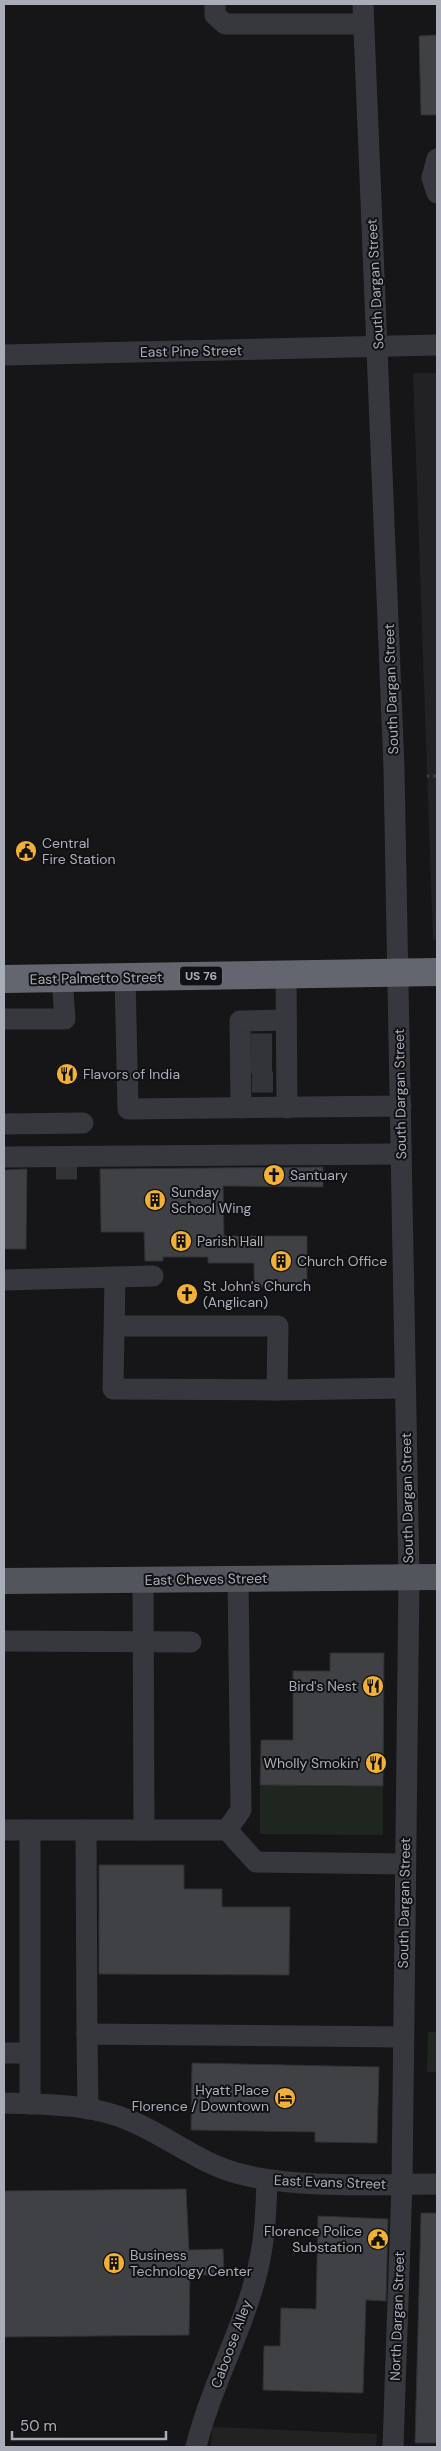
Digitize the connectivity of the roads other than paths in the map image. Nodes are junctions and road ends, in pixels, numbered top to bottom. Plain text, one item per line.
1 (215, 4) edge
2 (363, 14) edge
3 (437, 159) edge
4 (437, 193) edge
5 (437, 345) edge
6 (378, 347) junction
7 (4, 355) edge
8 (398, 972) junction
9 (437, 972) edge
10 (286, 974) junction
11 (125, 977) junction
12 (62, 978) junction
13 (4, 979) edge
14 (4, 1019) edge
15 (286, 1020) junction
16 (401, 1106) junction
17 (241, 1108) junction
18 (287, 1108) junction
19 (83, 1123) dead end
20 (4, 1124) edge
21 (402, 1154) junction
22 (102, 1156) junction
23 (4, 1157) edge
24 (79, 1169) tunnel mouth
25 (153, 1276) dead end
26 (115, 1278) junction
27 (4, 1280) edge
28 (115, 1326) junction
29 (405, 1388) junction
30 (277, 1390) junction
31 (437, 1577) edge
32 (409, 1578) junction
33 (238, 1579) junction
34 (143, 1580) junction
35 (4, 1581) edge
36 (4, 1641) edge
37 (143, 1642) junction
38 (191, 1642) dead end
39 (4, 1830) edge
40 (30, 1830) junction
41 (86, 1830) junction
42 (144, 1830) junction
43 (227, 1830) junction
44 (405, 1864) junction
45 (86, 2034) junction
46 (402, 2036) junction
47 (4, 2053) edge
48 (29, 2053) junction
49 (4, 2102) edge
50 (30, 2104) junction
51 (88, 2109) junction
52 (267, 2181) junction
53 (402, 2184) junction
54 (437, 2184) edge
55 (196, 2447) edge
56 (393, 2447) edge

1 - 2 street
2 - 6 street, South Dargan Street
3 - 4 street
5 - 6 street, East Pine Street
6 - 7 street, East Pine Street
6 - 8 street, South Dargan Street
8 - 9 highway, US 76
8 - 10 highway, East Palmetto Street / US 76
8 - 16 street, South Dargan Street
10 - 11 highway, East Palmetto Street / US 76
10 - 15 street
11 - 12 highway, East Palmetto Street / US 76
11 - 17 street
12 - 13 highway, East Palmetto Street / US 76
12 - 14 street
15 - 17 street
15 - 18 street
16 - 18 street
16 - 21 street, South Dargan Street
17 - 18 street
19 - 20 street
21 - 22 street
21 - 29 street, South Dargan Street
22 - 23 street
22 - 24 street
25 - 26 street
26 - 27 street
26 - 28 street
28 - 30 street
28 - 30 street
29 - 30 street
29 - 32 street, South Dargan Street
31 - 32 main road, East Cheves Street
32 - 33 main road, East Cheves Street
32 - 44 street, South Dargan Street
33 - 34 main road, East Cheves Street
33 - 43 street
34 - 35 main road, East Cheves Street
34 - 37 street
36 - 37 street
37 - 38 street
37 - 42 street
39 - 40 street
40 - 41 street
40 - 48 street
41 - 42 street
41 - 45 street
42 - 43 street
43 - 44 street
44 - 46 street, South Dargan Street
45 - 46 street
45 - 51 street
46 - 53 street, South Dargan Street
47 - 48 street
48 - 50 street
49 - 50 street, East Evans Street
50 - 51 street, East Evans Street
51 - 52 street, East Evans Street
52 - 53 street, East Evans Street
52 - 55 street, Caboose Alley
53 - 54 street, East Evans Street
53 - 56 street, North Dargan Street

